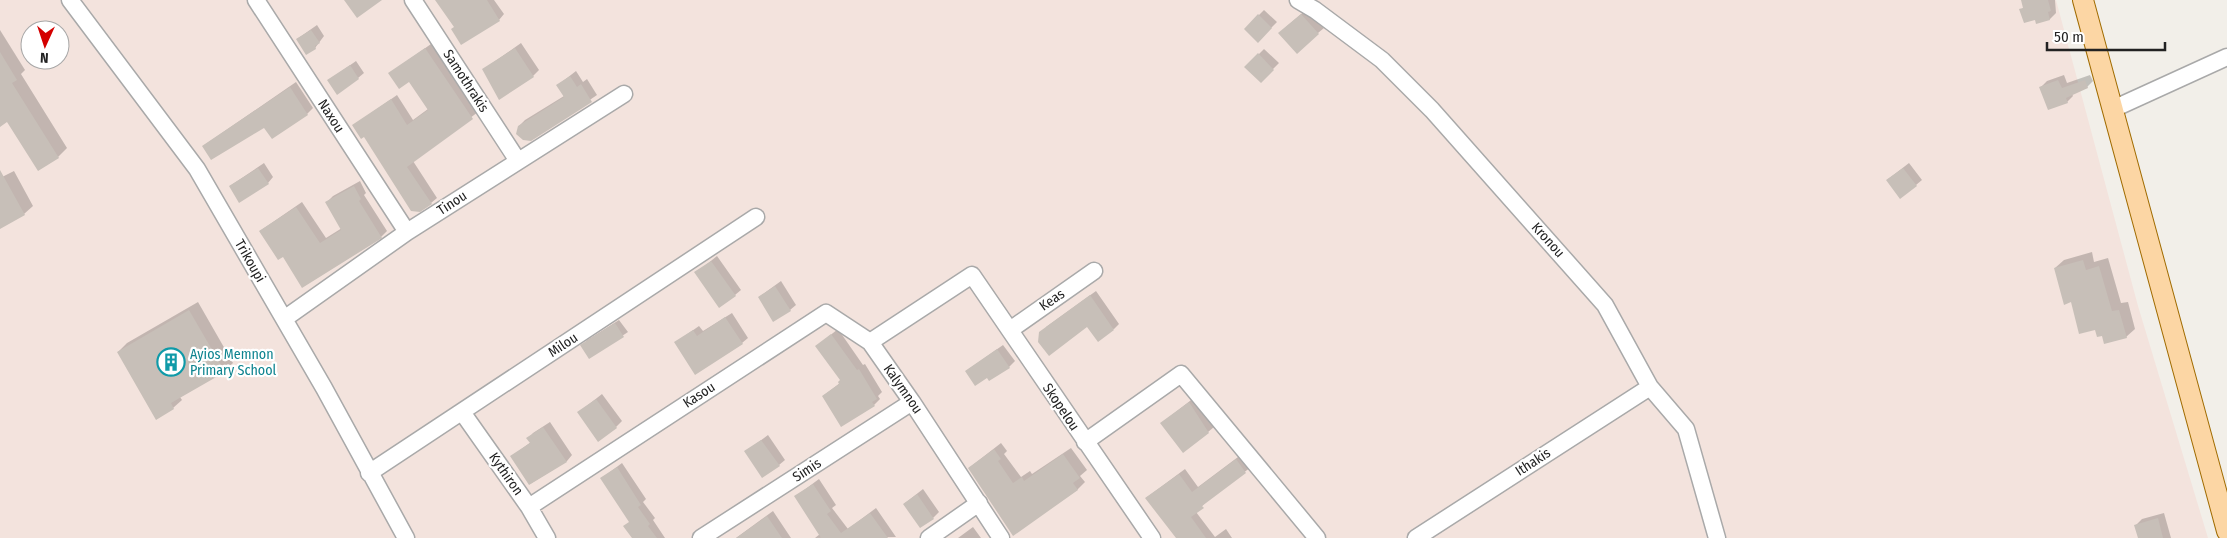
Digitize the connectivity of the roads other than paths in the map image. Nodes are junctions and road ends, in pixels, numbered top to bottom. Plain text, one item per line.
1 (70, 0) edge
2 (256, 0) edge
3 (413, 0) edge
4 (1298, 0) edge
5 (2083, 0) edge
6 (2227, 57) edge
7 (624, 94) dead end
8 (2113, 109) junction
9 (518, 161) junction
10 (756, 217) dead end
11 (407, 232) junction
12 (1094, 270) dead end
13 (284, 319) junction
14 (1010, 330) junction
15 (870, 342) junction
16 (1650, 387) junction
17 (912, 402) junction
18 (462, 412) junction
19 (1085, 442) junction
20 (368, 472) junction
21 (979, 503) junction
22 (529, 507) junction
23 (2227, 532) edge
24 (406, 538) edge
25 (547, 538) edge
26 (701, 538) edge
27 (928, 538) edge
28 (1001, 538) edge
29 (1152, 538) edge
30 (1318, 538) edge
31 (1416, 538) edge
32 (1717, 538) edge

1 - 13 street, Trikoupi
2 - 11 street, Naxou
3 - 9 street, Samothrakis
4 - 16 street, Kronou
5 - 8 main road
6 - 8 street
7 - 9 street, Tinou
8 - 23 main road
9 - 11 street, Tinou
10 - 18 street, Milou
11 - 13 street, Tinou
12 - 14 street, Keas
13 - 20 street, Trikoupi
14 - 15 street, Skopelou
14 - 19 street, Skopelou
15 - 17 street, Kalymnou
15 - 22 street, Kasou
16 - 31 street, Ithakis
16 - 32 street, Kronou
17 - 21 street, Kalymnou
17 - 26 street, Simis
18 - 20 street, Milou
18 - 22 street, Kythiron
19 - 29 street, Skopelou
19 - 30 street
20 - 24 street, Trikoupi
21 - 27 street
21 - 28 street, Kalymnou
22 - 25 street, Kythiron

